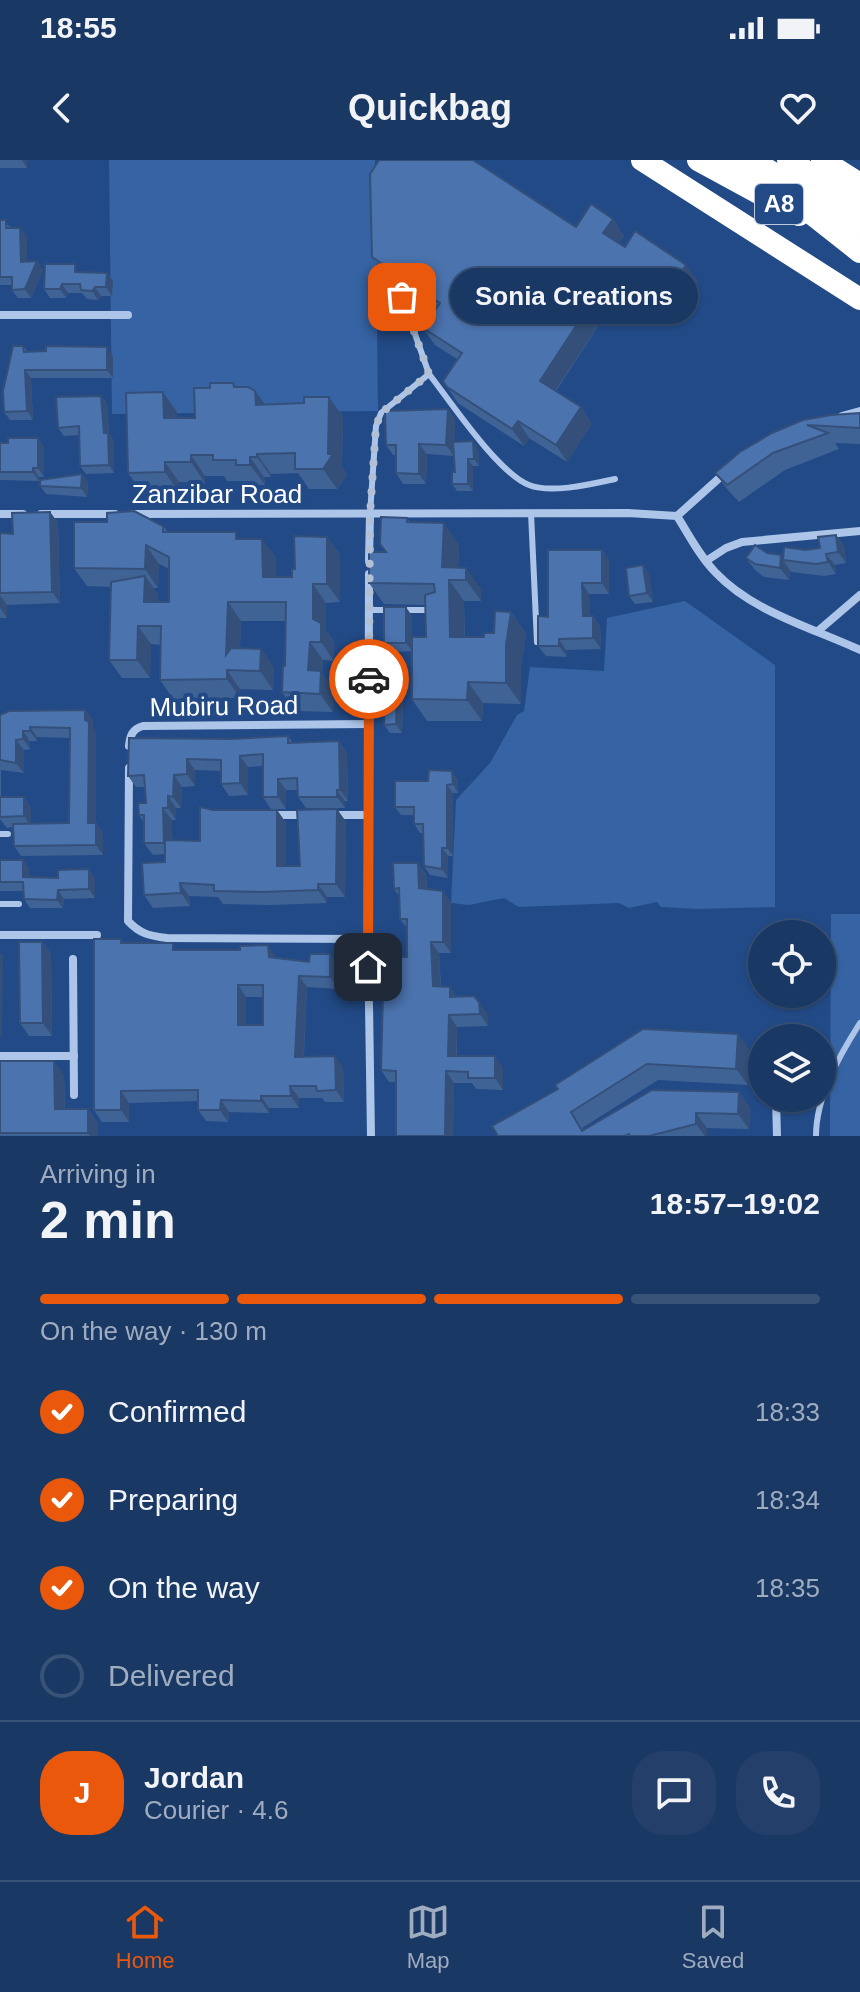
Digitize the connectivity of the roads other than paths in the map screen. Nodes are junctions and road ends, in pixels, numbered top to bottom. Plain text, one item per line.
1 (642, 160) edge
2 (698, 160) edge
3 (728, 160) edge
4 (751, 160) edge
5 (788, 160) edge
6 (822, 160) edge
7 (860, 184) edge
8 (860, 204) edge
9 (860, 227) edge
10 (860, 250) edge
11 (402, 297) dead end
12 (860, 299) edge
13 (0, 315) edge
14 (128, 315) dead end
15 (429, 374) junction
16 (860, 411) edge
17 (831, 420) edge
18 (728, 470) edge
19 (615, 479) dead end
20 (531, 513) junction
21 (0, 514) edge
22 (370, 514) junction
23 (677, 516) junction
24 (860, 531) edge
25 (706, 561) junction
26 (860, 595) edge
27 (370, 610) junction
28 (445, 610) edge
29 (818, 631) junction
30 (537, 642) edge
31 (860, 650) edge
32 (369, 724) junction
33 (265, 815) edge
34 (369, 815) junction
35 (0, 904) edge
36 (19, 904) dead end
37 (0, 935) edge
38 (97, 935) edge
39 (368, 939) junction
40 (73, 959) dead end
41 (860, 1023) edge
42 (0, 1056) edge
43 (74, 1056) junction
44 (74, 1095) dead end
45 (776, 1112) edge
46 (371, 1136) edge
47 (777, 1136) edge
48 (816, 1136) edge

1 - 12 highway
2 - 10 highway, A8
3 - 10 highway, bridge
4 - 9 highway
5 - 8 highway
6 - 7 highway, A8
11 - 15 lane
13 - 14 street
15 - 19 lane
15 - 22 lane
16 - 17 street
18 - 23 street
20 - 22 street, Zanzibar Road
20 - 23 street, Zanzibar Road
20 - 30 lane
21 - 22 street, Zanzibar Road
22 - 27 street
23 - 25 street
24 - 25 street
25 - 29 street
26 - 29 street
27 - 28 lane
27 - 32 street
29 - 31 street
32 - 34 street
32 - 39 street, Mubiru Road
33 - 34 street
34 - 39 street
35 - 36 lane
37 - 38 street
39 - 46 street
40 - 43 street
41 - 48 lane
42 - 43 street
43 - 44 street
45 - 47 street

